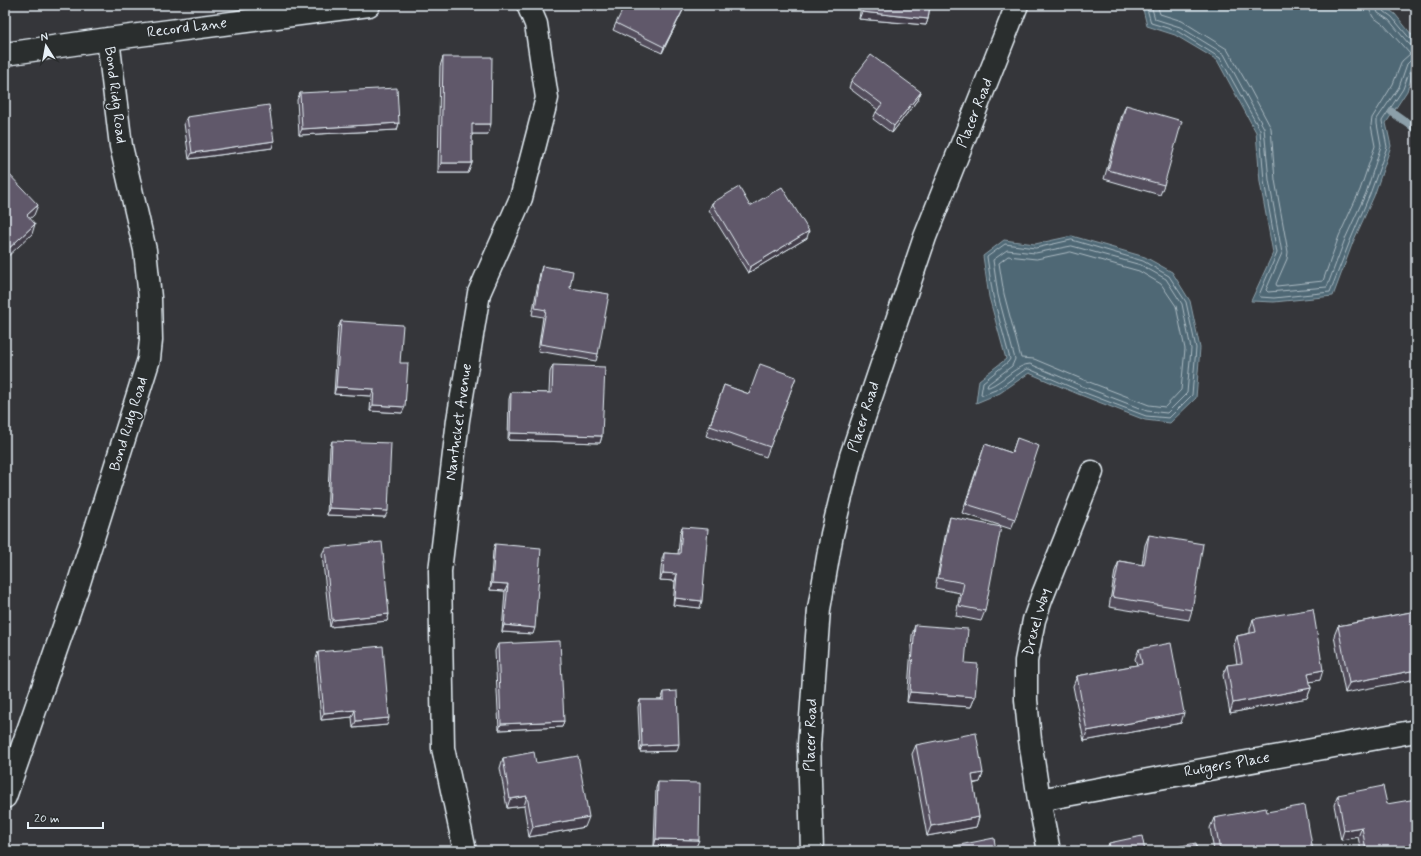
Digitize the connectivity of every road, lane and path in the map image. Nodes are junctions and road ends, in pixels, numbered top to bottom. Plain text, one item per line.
1 (369, 5) edge
2 (528, 5) edge
3 (1017, 5) edge
4 (108, 38) junction
5 (5, 54) edge
6 (1092, 472) dead end
7 (1416, 731) edge
8 (5, 797) edge
9 (1039, 800) junction
10 (465, 851) edge
11 (812, 851) edge
12 (1049, 851) edge

1 - 4 street, Record Lane
2 - 10 street, Nantucket Avenue
3 - 11 street, Placer Road
4 - 5 street, Record Lane
4 - 8 street, Bond Ridg Road
6 - 9 street, Drexel Way
7 - 9 street, Rutgers Place
9 - 12 street, Drexel Way

